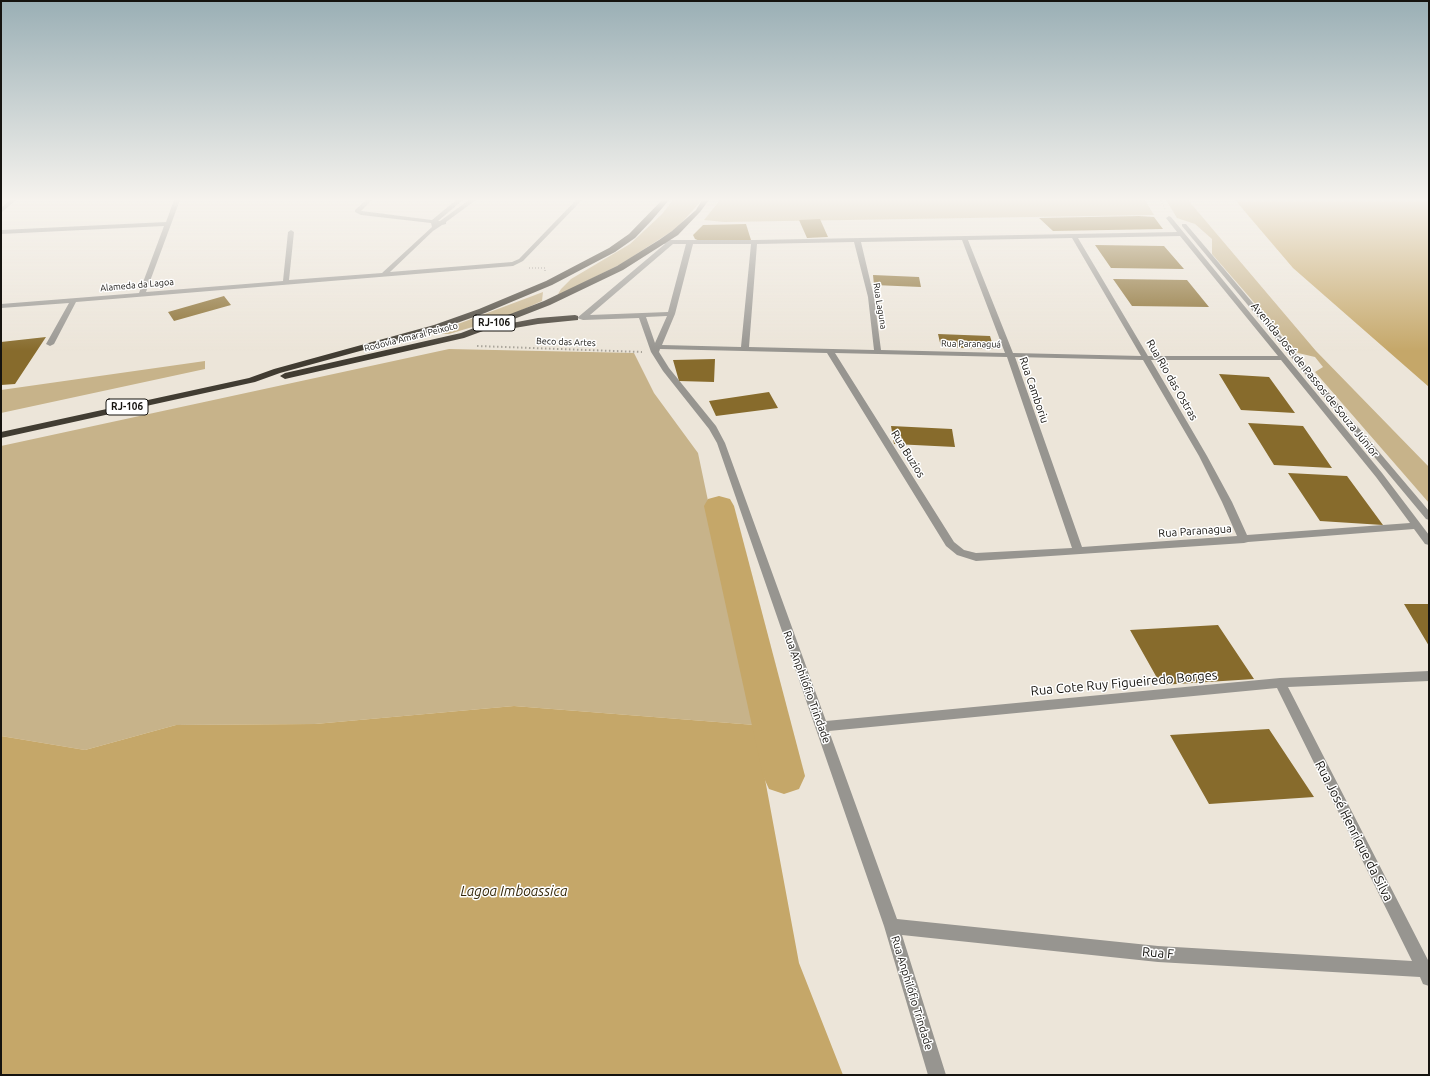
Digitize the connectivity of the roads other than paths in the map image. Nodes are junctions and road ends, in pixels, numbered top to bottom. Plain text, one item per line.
1 (158, 250) edge
2 (289, 250) edge
3 (409, 250) edge
4 (530, 250) edge
5 (609, 250) edge
6 (649, 250) edge
7 (662, 250) edge
8 (688, 250) edge
9 (753, 250) edge
10 (860, 250) edge
11 (970, 250) edge
12 (1082, 250) edge
13 (1194, 250) edge
14 (1205, 250) edge
15 (584, 266) junction
16 (384, 274) junction
17 (286, 282) junction
18 (142, 293) junction
19 (74, 299) junction
20 (1, 306) edge
21 (552, 308) junction
22 (671, 314) junction
23 (642, 316) junction
24 (579, 318) junction
25 (464, 335) junction
26 (50, 344) dead end
27 (745, 348) junction
28 (654, 350) junction
29 (830, 351) junction
30 (878, 352) junction
31 (1010, 355) junction
32 (1146, 358) junction
33 (1282, 358) junction
34 (252, 380) junction
35 (1, 435) edge
36 (1429, 518) edge
37 (1416, 526) junction
38 (1244, 540) junction
39 (1429, 542) edge
40 (1078, 551) junction
41 (976, 556) joint
42 (1429, 676) edge
43 (1280, 683) junction
44 (822, 727) junction
45 (892, 926) junction
46 (1427, 974) edge
47 (937, 1075) edge

1 - 18 street
2 - 17 street
3 - 16 street
4 - 16 street, Alameda da Lagoa
5 - 15 highway, Rodovia Amaral Peixoto / RJ-106
6 - 21 highway, Rodovia Amaral Peixoto / RJ-106
7 - 24 street
8 - 22 street
9 - 27 street
10 - 30 street, Rua Laguna
11 - 31 street, Rua Camboriu
12 - 32 street, Rua Rio das Ostras
13 - 33 street, Avenida José de Passos de Souza Júnior
14 - 36 street
15 - 21 highway
15 - 34 highway, Rodovia Amaral Peixoto / RJ-106
16 - 17 street, Alameda da Lagoa
17 - 18 street, Alameda da Lagoa
18 - 19 street, Alameda da Lagoa
19 - 20 street, Alameda da Lagoa
19 - 26 street
21 - 24 highway
21 - 25 highway, Rodovia Amaral Peixoto / RJ-106
22 - 23 street
22 - 28 street
23 - 24 street
23 - 28 street, Rua Anphilófio Trindade
24 - 25 highway
25 - 34 highway, Rodovia Amaral Peixoto / RJ-106
27 - 28 street, Rua Paranaguá
27 - 29 street, Rua Paranaguá
28 - 44 street, Rua Anphilófio Trindade
29 - 30 street, Rua Paranaguá
29 - 41 street, Rua Buzios
30 - 31 street, Rua Paranaguá
31 - 32 street, Rua Paranaguá
31 - 40 street, Rua Camboriu
32 - 33 street, Rua Paranaguá
32 - 38 street, Rua Rio das Ostras
33 - 37 street, Avenida José de Passos de Souza Júnior
34 - 35 highway, Rodovia Amaral Peixoto / RJ-106
37 - 38 street, Rua Paranagua
37 - 39 street, Avenida José de Passos de Souza Júnior
38 - 40 street, Rua Paranagua
40 - 41 street, Rua Paranagua
42 - 43 street, Rua Cote Ruy Figueiredo Borges
43 - 44 street, Rua Cote Ruy Figueiredo Borges
43 - 46 street, Rua José Henrique da Silva
44 - 45 street, Rua Anphilófio Trindade
45 - 46 street, Rua F
45 - 47 street, Rua Anphilófio Trindade

